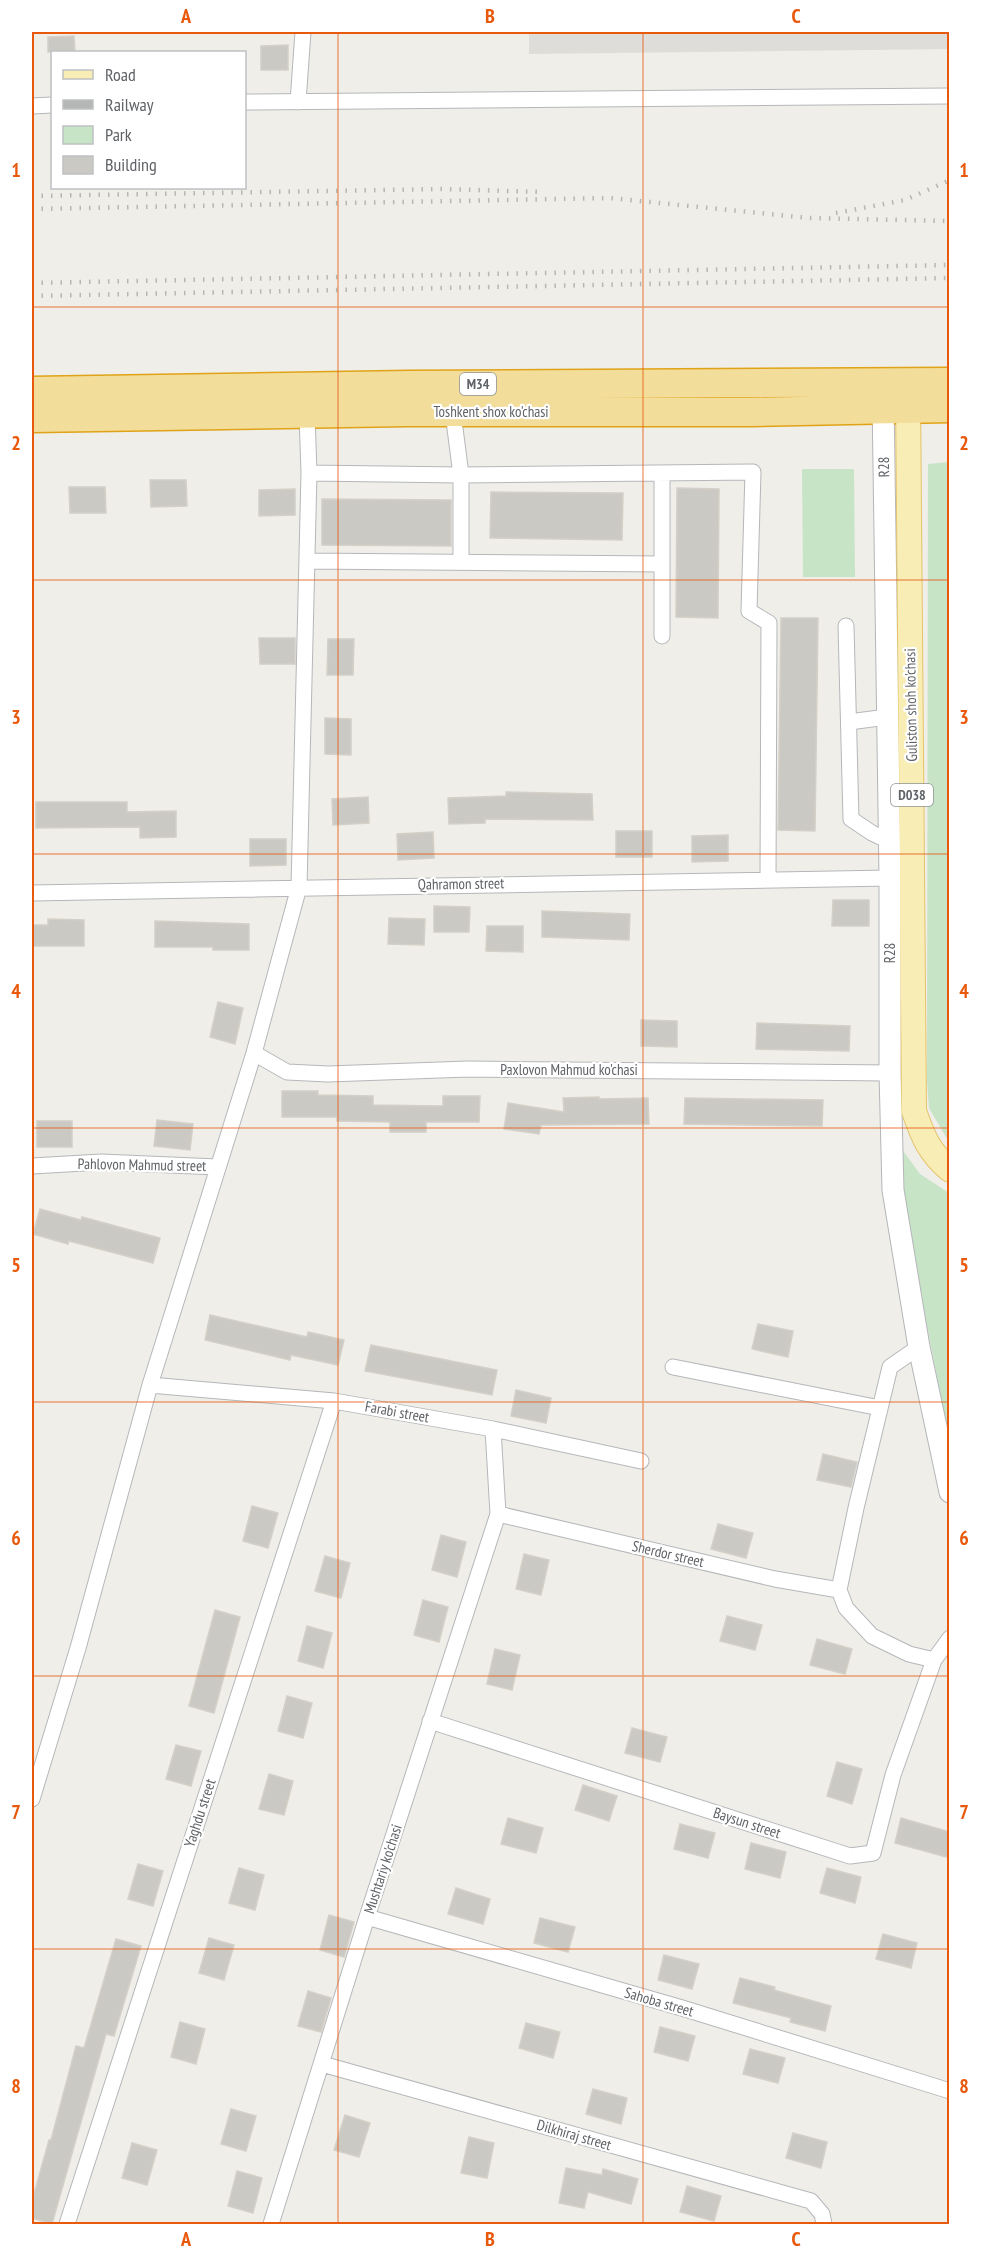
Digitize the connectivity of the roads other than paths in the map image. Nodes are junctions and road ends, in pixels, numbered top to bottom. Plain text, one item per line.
1 (303, 32) edge
2 (950, 96) edge
3 (246, 102) edge
4 (298, 102) junction
5 (51, 105) edge
6 (32, 106) edge
7 (950, 382) edge
8 (32, 391) edge
9 (895, 395) junction
10 (408, 398) junction
11 (950, 408) edge
12 (453, 413) junction
13 (307, 414) junction
14 (32, 418) edge
15 (309, 473) junction
16 (662, 473) junction
17 (460, 475) junction
18 (307, 561) junction
19 (461, 562) junction
20 (662, 564) junction
21 (846, 626) dead end
22 (662, 636) dead end
23 (887, 717) junction
24 (849, 722) junction
25 (889, 841) junction
26 (890, 878) junction
27 (768, 880) junction
28 (299, 887) junction
29 (32, 893) edge
30 (254, 1053) junction
31 (890, 1074) junction
32 (32, 1166) edge
33 (217, 1167) junction
34 (950, 1170) edge
35 (918, 1347) junction
36 (673, 1367) dead end
37 (150, 1385) junction
38 (334, 1401) junction
39 (880, 1408) junction
40 (493, 1429) junction
41 (641, 1461) dead end
42 (950, 1492) edge
43 (498, 1514) junction
44 (838, 1590) junction
45 (950, 1638) edge
46 (934, 1660) junction
47 (430, 1721) junction
48 (32, 1799) edge
49 (367, 1917) junction
50 (321, 2064) junction
51 (950, 2091) edge
52 (823, 2219) edge
53 (67, 2224) edge
54 (271, 2224) edge

1 - 4 street
2 - 4 street
3 - 4 street
5 - 6 street
7 - 9 highway, Toshkent shox ko'chasi / M34
8 - 10 highway, Toshkent shox ko'chasi / M34
9 - 10 highway, Toshkent shox ko'chasi / M34
9 - 11 highway, Toshkent shox ko'chasi / M34
9 - 12 highway, Toshkent shox ko'chasi / M34
9 - 23 main road, R28 / D038
9 - 34 main road, Guliston shoh ko'chasi / D038
10 - 12 highway, Toshkent shox ko'chasi / M34
10 - 13 highway, Toshkent shox ko'chasi / M34
12 - 17 street
13 - 14 highway, Toshkent shox ko'chasi / M34
13 - 15 street
15 - 17 street
15 - 18 street
16 - 17 street
16 - 20 street
16 - 27 street
17 - 19 street
18 - 19 street
18 - 28 street
19 - 20 street
20 - 22 street
21 - 24 street
23 - 24 street
23 - 25 main road, R28 / D038
24 - 25 street
25 - 26 main road, R28 / D038
26 - 27 street, Qahramon street
26 - 31 main road, R28 / D038
27 - 28 street, Qahramon street
28 - 29 street, Qahramon street
28 - 30 street
30 - 31 street, Paxlovon Mahmud ko'chasi
30 - 33 street
31 - 35 main road, R28 / D038
32 - 33 street, Pahlovon Mahmud street
33 - 37 street
35 - 39 street
35 - 42 main road, R28 / D038
36 - 39 street
37 - 38 street, Farabi street
37 - 48 street
38 - 40 street, Farabi street
38 - 53 street, Yaghdu street
39 - 44 street
40 - 41 street, Farabi street
40 - 43 street
43 - 44 street, Sherdor street
43 - 47 street, Mushtariy ko'chasi
44 - 46 street
45 - 46 street
46 - 47 street, Baysun street
47 - 49 street, Mushtariy ko'chasi
49 - 50 street, Mushtariy ko'chasi
49 - 51 street, Sahoba street
50 - 52 street, Dilkhiraj street
50 - 54 street, Mushtariy ko'chasi

